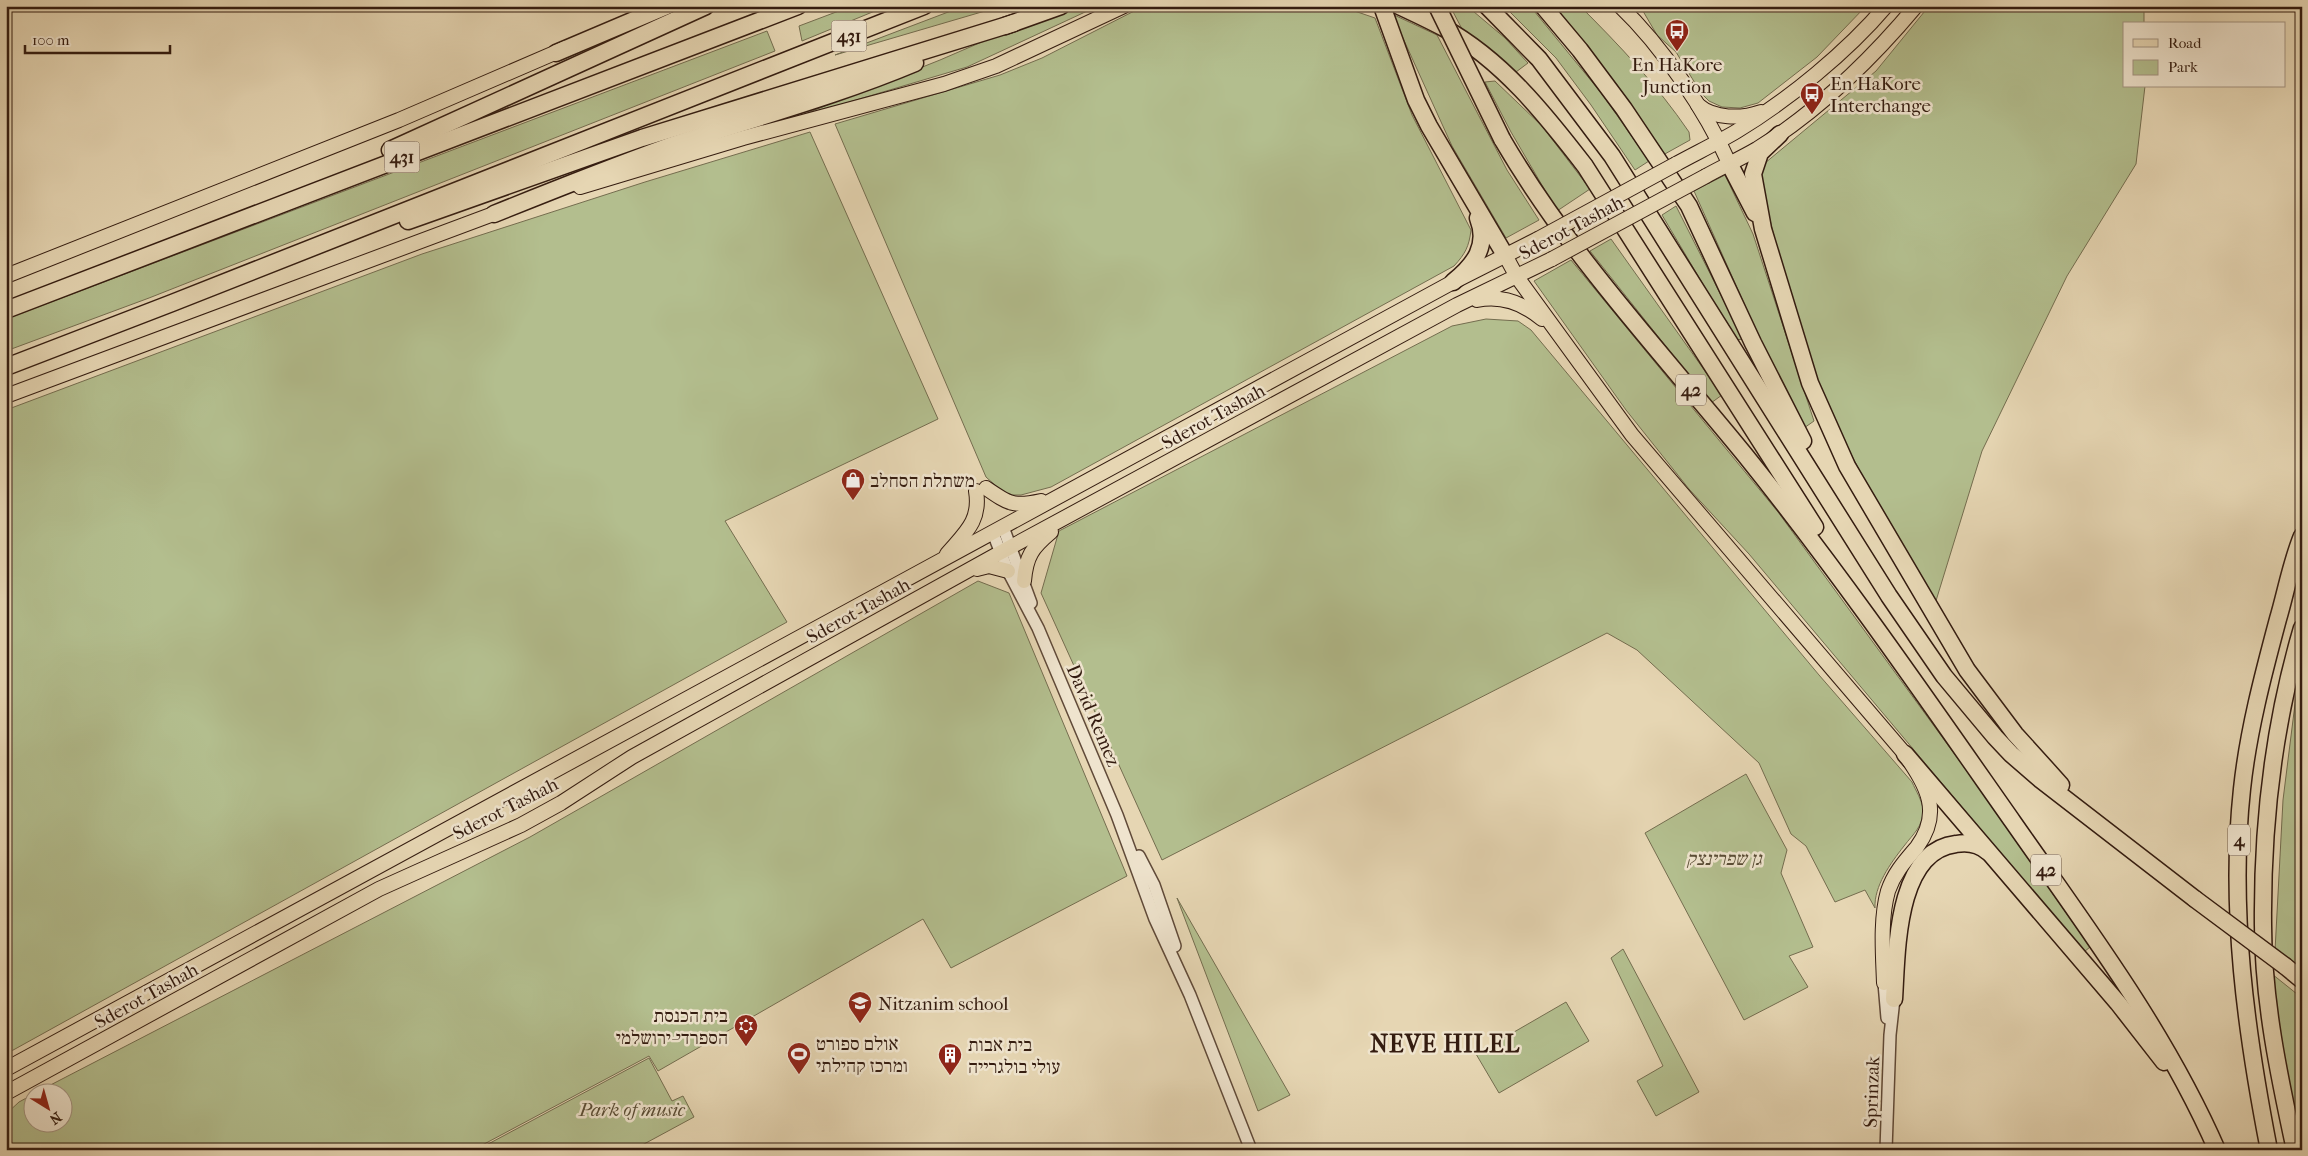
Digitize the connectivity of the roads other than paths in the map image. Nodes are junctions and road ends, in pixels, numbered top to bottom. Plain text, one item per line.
1 (646, 6) edge
2 (667, 6) edge
3 (706, 6) edge
4 (798, 6) edge
5 (924, 6) edge
6 (1061, 6) edge
7 (1124, 6) edge
8 (1382, 6) edge
9 (1399, 6) edge
10 (1437, 6) edge
11 (1486, 6) edge
12 (1543, 6) edge
13 (1620, 6) edge
14 (1886, 6) edge
15 (1916, 6) edge
16 (1014, 23) junction
17 (556, 53) junction
18 (1693, 100) junction
19 (1768, 110) junction
20 (1780, 134) junction
21 (1719, 141) junction
22 (1729, 163) junction
23 (1466, 191) junction
24 (494, 214) junction
25 (229, 224) junction
26 (1763, 229) junction
27 (1505, 255) junction
28 (6, 276) edge
29 (1517, 277) junction
30 (1453, 282) junction
31 (172, 303) junction
32 (1457, 306) junction
33 (6, 310) edge
34 (1560, 337) junction
35 (6, 366) edge
36 (6, 396) edge
37 (1059, 497) junction
38 (1072, 513) junction
39 (998, 530) junction
40 (2302, 536) edge
41 (1854, 539) junction
42 (1006, 550) junction
43 (940, 562) junction
44 (1008, 571) junction
45 (964, 573) junction
46 (1024, 581) junction
47 (1038, 628) junction
48 (2302, 628) edge
49 (1884, 637) junction
50 (1905, 754) junction
51 (2114, 836) junction
52 (1999, 862) junction
53 (2302, 980) edge
54 (1884, 983) joint
55 (1894, 999) joint
56 (1890, 1035) junction
57 (6, 1069) edge
58 (12, 1090) edge
59 (6, 1100) edge
60 (2199, 1110) junction
61 (1251, 1150) edge
62 (1886, 1150) edge
63 (2216, 1150) edge
64 (2269, 1150) edge
65 (2295, 1150) edge

1 - 17 main road
2 - 17 highway
3 - 25 highway
4 - 25 highway, 431
5 - 31 highway, 431
6 - 16 highway
7 - 24 main road
8 - 23 highway
9 - 49 highway
10 - 49 highway, 42, bridge
11 - 41 highway
12 - 41 highway
13 - 18 main road
14 - 19 main road, Sderot Tashah
15 - 20 main road, Sderot Tashah
16 - 24 highway
16 - 31 highway
17 - 28 main road
18 - 19 main road
18 - 21 main road
19 - 21 main road, Sderot Tashah
20 - 22 main road, Sderot Tashah
20 - 26 highway
21 - 22 main road
21 - 27 main road, Sderot Tashah, bridge
22 - 26 highway
22 - 29 main road, Sderot Tashah, bridge
23 - 27 highway
23 - 30 highway
24 - 36 main road
25 - 33 highway, 431
26 - 51 highway
27 - 29 main road
27 - 30 main road, Sderot Tashah
29 - 32 main road, Sderot Tashah
29 - 34 main road
30 - 37 main road, Sderot Tashah
31 - 35 highway, 431
32 - 34 main road
32 - 38 main road, Sderot Tashah
34 - 50 main road
37 - 39 main road, Sderot Tashah
37 - 43 main road
38 - 42 main road, Sderot Tashah
38 - 46 main road
39 - 42 street, David Remez
39 - 43 main road, Sderot Tashah
40 - 64 highway, 4
41 - 51 highway
42 - 44 street, David Remez
42 - 45 main road, Sderot Tashah
42 - 46 street, David Remez
43 - 57 main road, Sderot Tashah
44 - 45 main road
44 - 47 street, David Remez
45 - 58 main road, Sderot Tashah
46 - 47 street, David Remez
47 - 61 street, David Remez
48 - 65 highway, 4
49 - 60 highway, 42
50 - 52 highway
50 - 54 main road
51 - 53 highway, bridge
52 - 55 highway
52 - 60 highway
54 - 56 street, Sprinzak
55 - 56 street, Sprinzak
56 - 62 street, Sprinzak
58 - 59 main road
60 - 63 highway, 42

